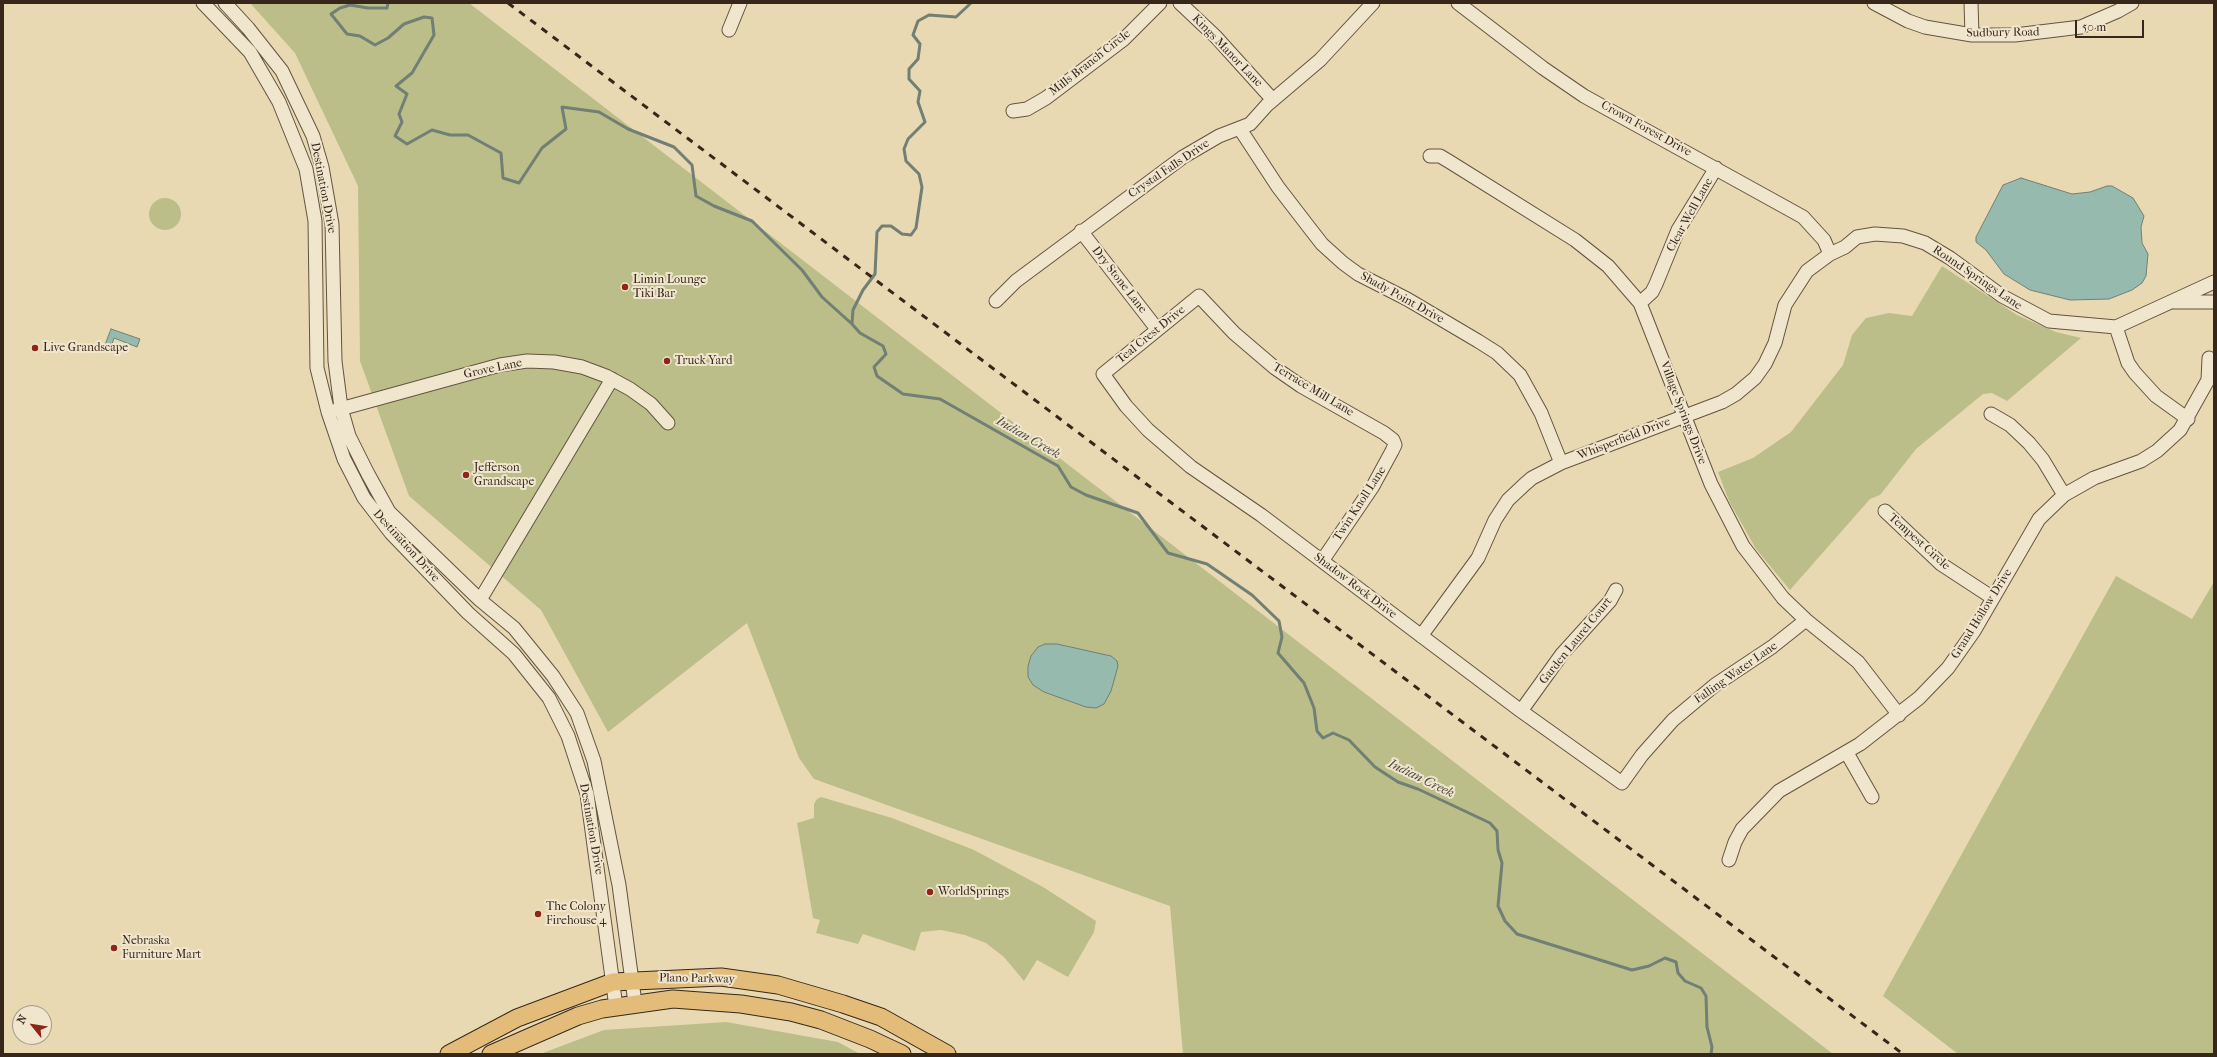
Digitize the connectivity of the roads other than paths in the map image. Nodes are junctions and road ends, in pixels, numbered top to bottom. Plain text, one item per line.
1 (203, 3) edge
2 (225, 3) edge
3 (740, 3) edge
4 (1160, 3) edge
5 (1180, 3) edge
6 (1373, 3) edge
7 (1458, 3) edge
8 (1874, 3) edge
9 (1971, 3) edge
10 (2132, 3) edge
11 (730, 30) dead end
12 (1972, 35) junction
13 (1273, 100) junction
14 (1013, 111) dead end
15 (1240, 130) junction
16 (1430, 156) dead end
17 (322, 167) junction
18 (306, 168) junction
19 (1716, 168) junction
20 (1081, 231) junction
21 (1830, 254) junction
22 (2214, 282) edge
23 (1200, 296) joint
24 (996, 301) dead end
25 (2170, 302) junction
26 (2214, 302) edge
27 (1640, 303) junction
28 (2116, 327) junction
29 (1157, 328) junction
30 (2209, 358) dead end
31 (1103, 374) joint
32 (612, 378) junction
33 (341, 408) junction
34 (328, 412) junction
35 (1991, 414) dead end
36 (1685, 416) junction
37 (2188, 419) junction
38 (668, 423) dead end
39 (1395, 446) joint
40 (1561, 463) junction
41 (2064, 495) junction
42 (1885, 511) dead end
43 (1322, 561) junction
44 (1616, 590) dead end
45 (1993, 598) junction
46 (480, 600) junction
47 (1806, 620) junction
48 (1421, 636) junction
49 (1522, 712) junction
50 (1899, 715) junction
51 (1847, 752) junction
52 (1622, 783) joint
53 (1872, 798) dead end
54 (1729, 860) dead end
55 (632, 979) junction
56 (613, 982) junction
57 (636, 1003) junction
58 (616, 1007) junction
59 (449, 1054) edge
60 (491, 1054) edge
61 (902, 1054) edge
62 (947, 1054) edge

1 - 18 street, Destination Drive
2 - 17 street, Destination Drive
3 - 11 street
4 - 14 street, Mills Branch Circle
5 - 13 street, Kings Manor Lane
6 - 13 street, Crystal Falls Drive
7 - 19 street, Crown Forest Drive
8 - 12 street, Sudbury Road
9 - 12 street
10 - 12 street, Sudbury Road
13 - 15 street, Crystal Falls Drive
15 - 20 street, Crystal Falls Drive
15 - 40 street, Shady Point Drive
16 - 27 street, Village Springs Drive
17 - 18 street
17 - 33 street, Destination Drive
18 - 34 street, Destination Drive
19 - 21 street, Crown Forest Drive
19 - 27 street, Clear Well Lane
20 - 24 street, Crystal Falls Drive
20 - 29 street, Dry Stone Lane
21 - 28 street, Round Springs Lane
21 - 36 street, Whisperfield Drive
22 - 25 street, Round Springs Lane
23 - 29 street, Teal Crest Drive
23 - 39 street, Terrace Mill Lane
25 - 26 street, Round Springs Lane
25 - 28 street, Round Springs Lane
27 - 36 street, Village Springs Drive
28 - 37 street
29 - 31 street, Teal Crest Drive
30 - 37 street, Grand Hollow Drive
31 - 43 street, Shadow Rock Drive
32 - 33 street, Grove Lane
32 - 38 street, Grove Lane
32 - 46 street
33 - 34 street, Grove Lane
33 - 46 street, Destination Drive
34 - 56 street, Destination Drive
35 - 41 street
36 - 40 street, Whisperfield Drive
36 - 47 street, Village Springs Drive
37 - 41 street, Grand Hollow Drive
39 - 43 street, Twin Knoll Lane
40 - 48 street, Whisperfield Drive
41 - 45 street, Grand Hollow Drive
42 - 45 street, Tempest Circle
43 - 48 street, Shadow Rock Drive
44 - 49 street, Garden Laurel Court
45 - 50 street, Grand Hollow Drive
46 - 55 street, Destination Drive
47 - 50 street, Village Springs Drive
47 - 52 street, Falling Water Lane
48 - 49 street, Shadow Rock Drive
49 - 52 street, Shadow Rock Drive
50 - 51 street, Grand Hollow Drive
51 - 53 street
51 - 54 street, Grand Hollow Drive
55 - 56 main road, Plano Parkway
55 - 57 street, Destination Drive
55 - 62 main road, Plano Parkway
56 - 58 street, Destination Drive
56 - 59 main road, Plano Parkway
57 - 58 main road, Plano Parkway
57 - 61 main road, Plano Parkway
58 - 60 main road, Plano Parkway

